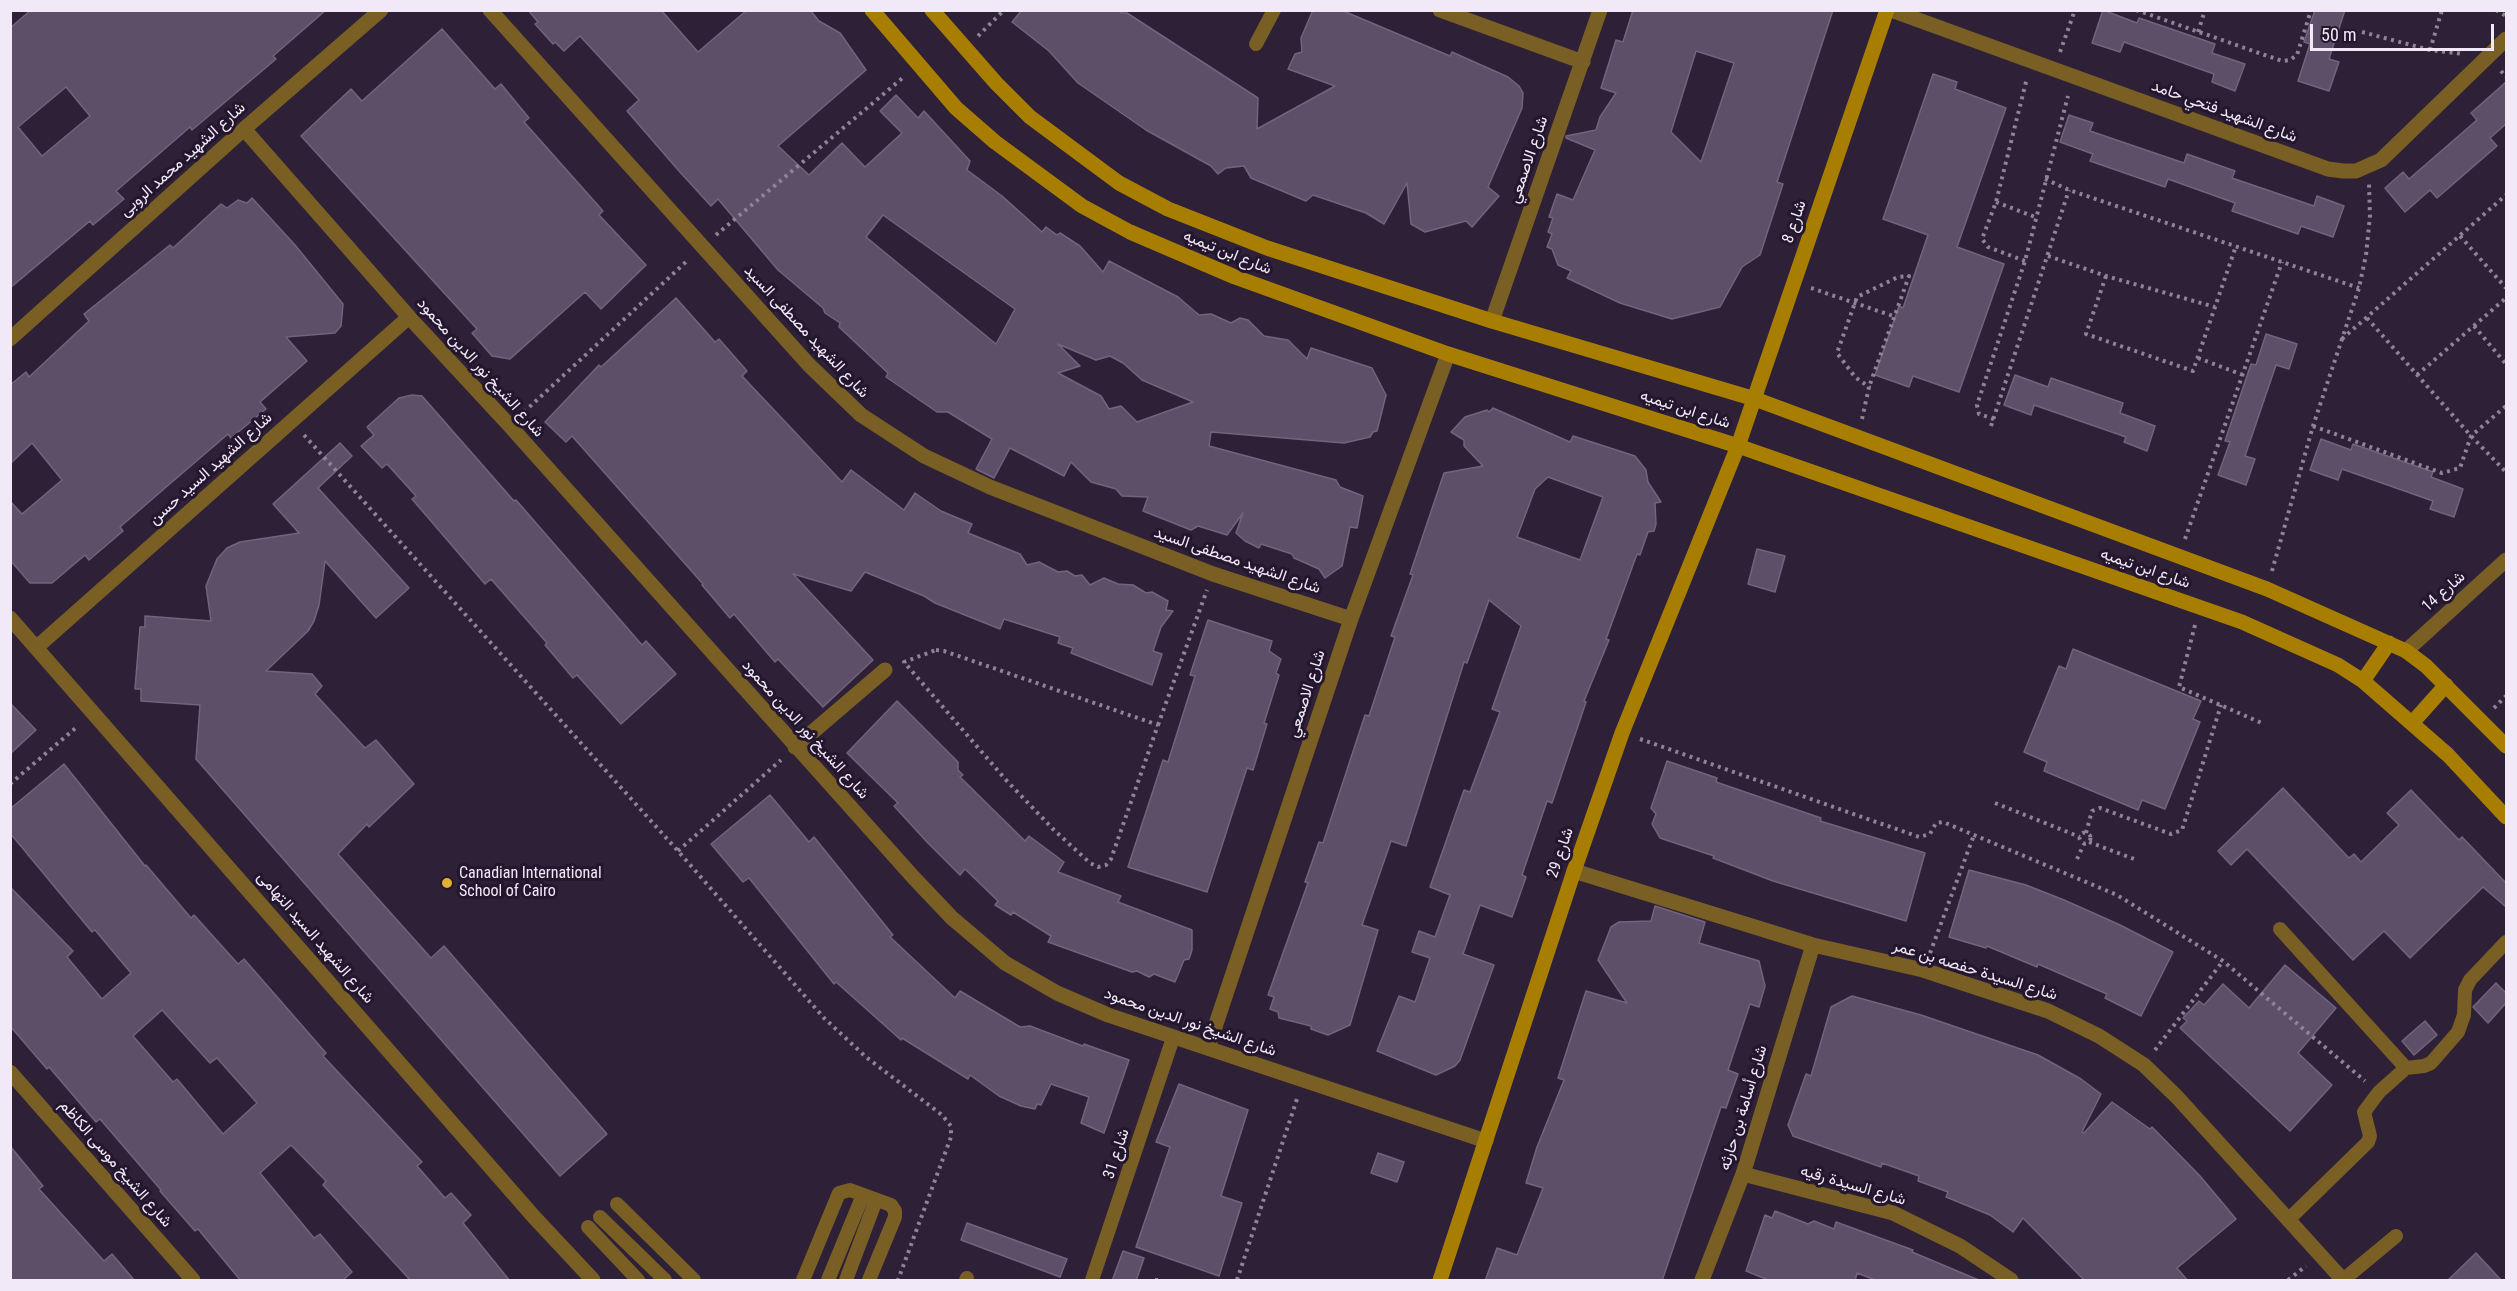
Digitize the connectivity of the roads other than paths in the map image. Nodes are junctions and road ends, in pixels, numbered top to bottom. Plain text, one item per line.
1 (381, 10) edge
2 (490, 10) edge
3 (872, 10) edge
4 (932, 10) edge
5 (1274, 10) edge
6 (1440, 10) edge
7 (1600, 10) edge
8 (1889, 10) edge
9 (2506, 39) edge
10 (1256, 44) dead end
11 (1582, 62) junction
12 (244, 129) junction
13 (409, 317) junction
14 (1491, 321) junction
15 (10, 339) edge
16 (1448, 354) junction
17 (1755, 399) junction
18 (1738, 446) junction
19 (2506, 560) edge
20 (10, 618) edge
21 (1351, 619) junction
22 (2390, 643) junction
23 (37, 647) junction
24 (2406, 651) junction
25 (885, 670) dead end
26 (2363, 681) junction
27 (2446, 685) junction
28 (2413, 722) junction
29 (2506, 746) edge
30 (795, 747) junction
31 (2506, 817) edge
32 (1574, 872) junction
33 (2280, 929) dead end
34 (2506, 942) edge
35 (1813, 945) junction
36 (1173, 1038) junction
37 (1208, 1048) junction
38 (2406, 1068) junction
39 (10, 1072) edge
40 (1486, 1141) junction
41 (1743, 1174) junction
42 (869, 1197) junction
43 (617, 1204) dead end
44 (600, 1217) dead end
45 (2288, 1220) junction
46 (588, 1227) dead end
47 (2396, 1236) dead end
48 (193, 1281) edge
49 (593, 1281) edge
50 (638, 1281) edge
51 (665, 1281) edge
52 (694, 1281) edge
53 (803, 1281) edge
54 (828, 1281) edge
55 (846, 1281) edge
56 (869, 1281) edge
57 (1092, 1281) edge
58 (1440, 1281) edge
59 (1702, 1281) edge
60 (2011, 1281) edge
61 (2343, 1281) edge

1 - 12 street, شارع الشهيد محمد الروبى
2 - 21 street, شارع الشهيد مصطفى السيد
3 - 16 street, شارع ابن تيميه
4 - 14 street, شارع ابن تيميه
5 - 10 lane
6 - 11 street
7 - 11 street, شارع الاصمعي
8 - 9 street, شارع الشهيد فتحي حامد
8 - 17 street, شارع 8
11 - 14 street, شارع الاصمعي
12 - 13 street, شارع الشيخ نور الدين محمود
12 - 15 street, شارع الشهيد محمد الروبى
13 - 23 street, شارع الشهيد السيد حسن
13 - 30 street, شارع الشيخ نور الدين محمود
14 - 17 street, شارع ابن تيميه
16 - 18 street, شارع ابن تيميه
16 - 21 street, شارع الاصمعي
17 - 18 street, شارع 8
17 - 22 street, شارع ابن تيميه
18 - 26 street, شارع ابن تيميه
18 - 32 street, شارع 29
19 - 24 street, شارع 14
20 - 23 street, شارع الشهيد السيد التهامى
21 - 37 street, شارع الاصمعي
22 - 24 street, شارع ابن تيميه
22 - 26 street
23 - 49 street, شارع الشهيد السيد التهامى
24 - 27 street, شارع ابن تيميه
25 - 30 street
26 - 28 street, شارع ابن تيميه
27 - 28 street
27 - 29 street, شارع ابن تيميه
28 - 31 street, شارع ابن تيميه
30 - 36 street, شارع الشيخ نور الدين محمود
32 - 35 street, شارع السيدة حفصه بن عمر
32 - 40 street, شارع 29
33 - 38 lane
34 - 38 lane
35 - 41 street, شارع أسامة بن حارثه
35 - 45 street, شارع السيدة حفصه بن عمر
36 - 37 street, شارع الشيخ نور الدين محمود
36 - 57 lane, شارع 31
37 - 40 street, شارع الشيخ نور الدين محمود
38 - 45 lane
39 - 48 street, شارع الشيخ موسى الكاظم
40 - 58 street, شارع 29
41 - 59 street, شارع أسامة بن حارثه
41 - 60 street, شارع السيدة رقيه
42 - 53 lane
42 - 54 lane
42 - 55 lane
42 - 56 lane
43 - 52 lane
44 - 51 lane
45 - 61 street, شارع السيدة حفصه بن عمر
46 - 50 lane
47 - 61 lane

